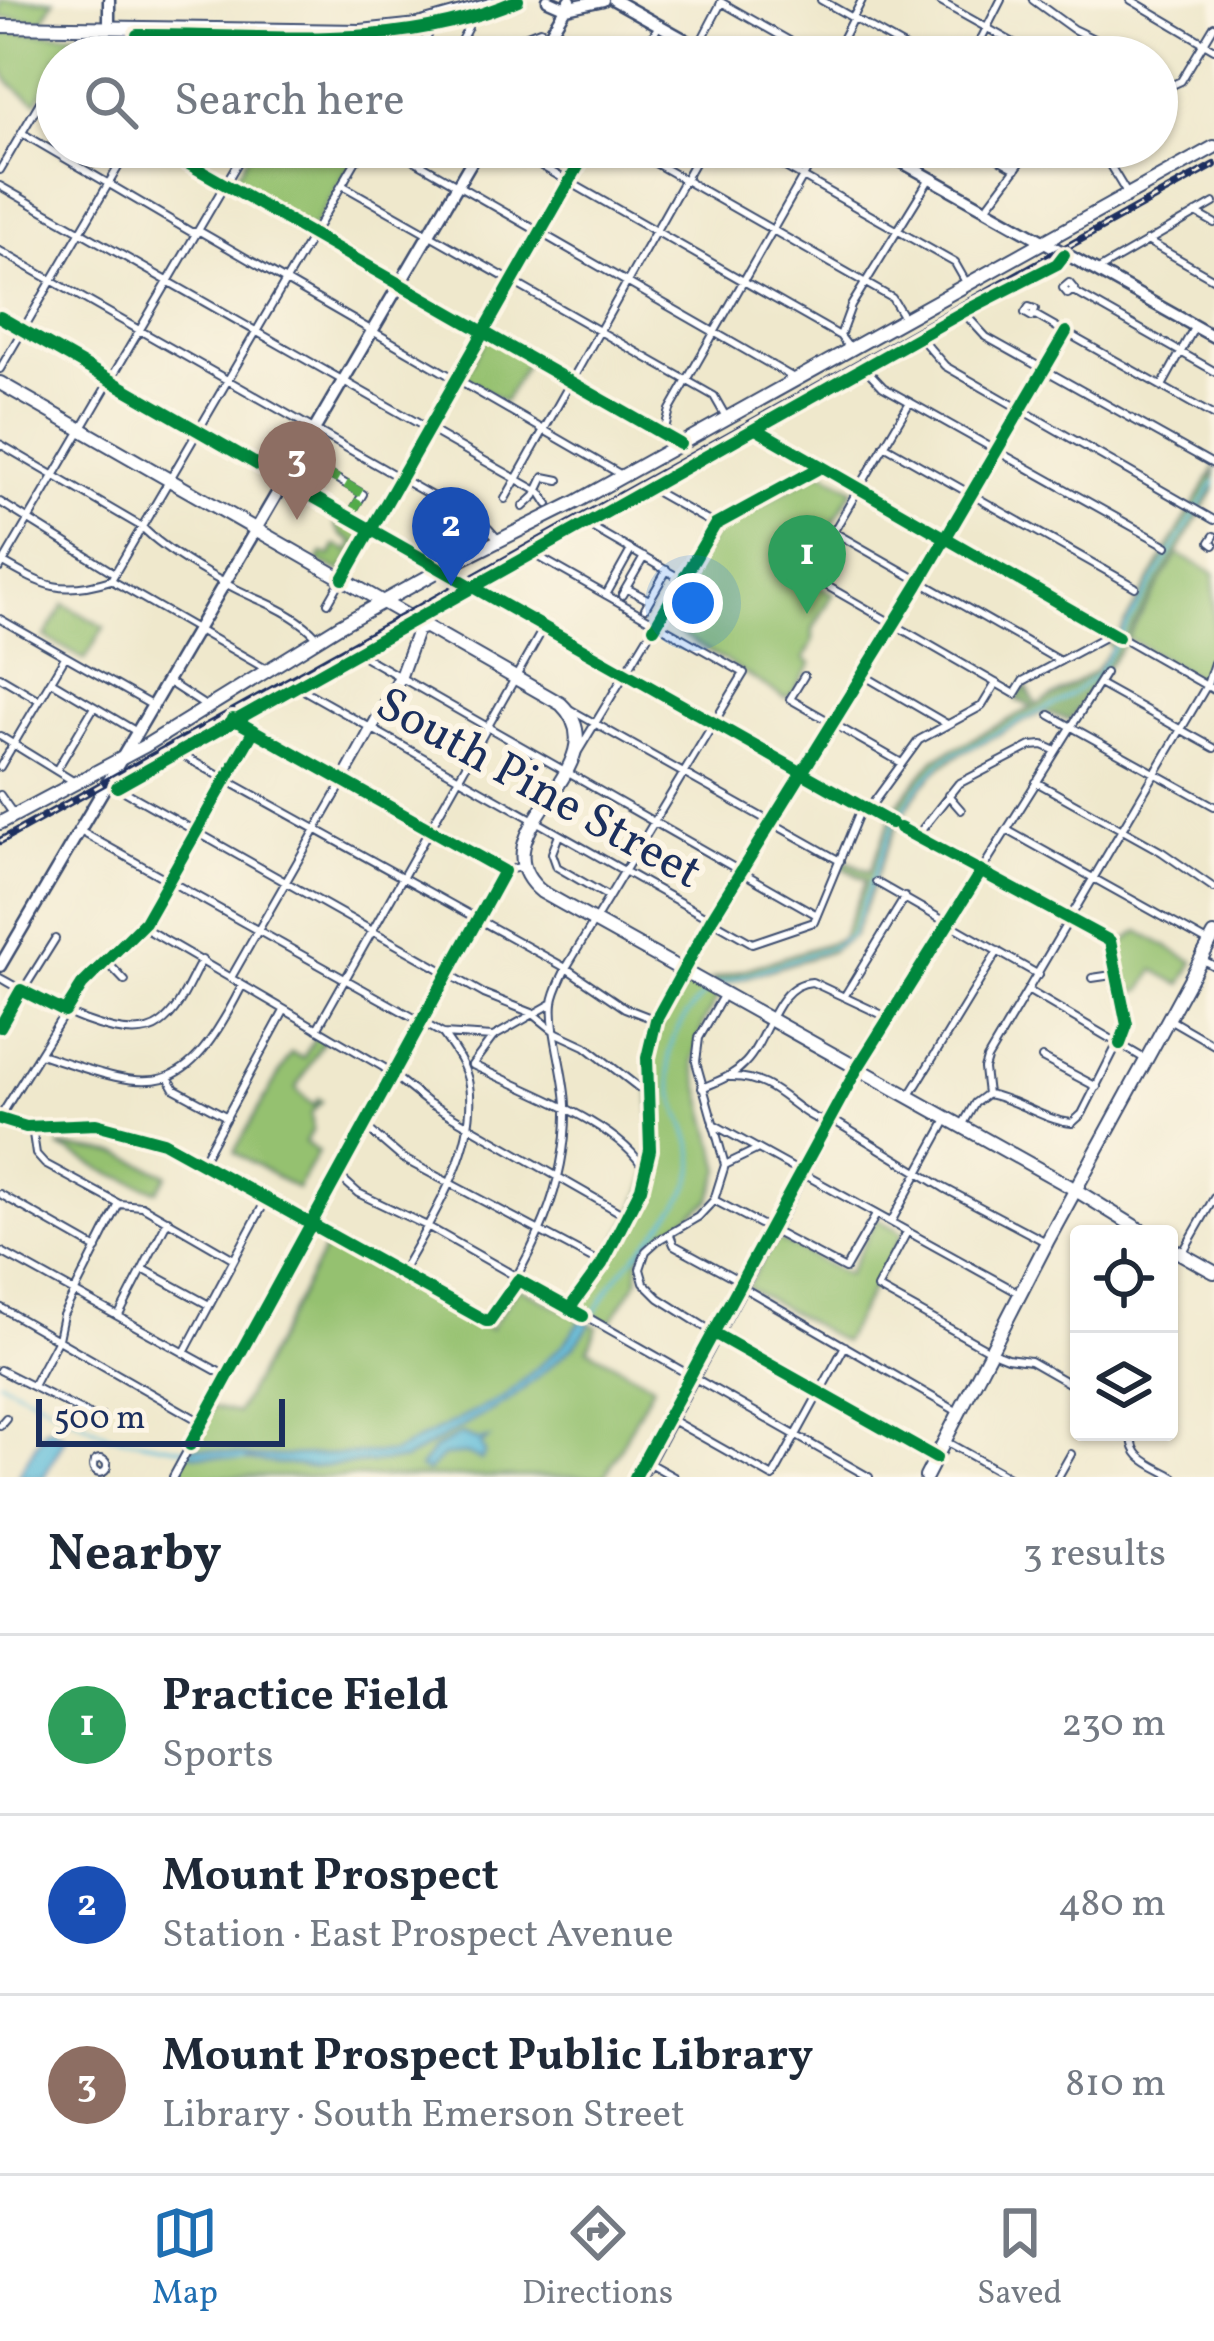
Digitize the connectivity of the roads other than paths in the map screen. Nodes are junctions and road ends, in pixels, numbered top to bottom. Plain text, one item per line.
1 (109, 0) edge
2 (508, 0) edge
3 (603, 0) edge
4 (614, 0) edge
5 (821, 0) edge
6 (862, 0) edge
7 (937, 0) edge
8 (1001, 0) edge
9 (1033, 0) edge
10 (1131, 0) edge
11 (722, 1) edge
12 (487, 3) edge
13 (567, 3) edge
14 (465, 14) junction
15 (853, 18) junction
16 (435, 22) junction
17 (659, 25) junction
18 (0, 26) edge
19 (1214, 26) edge
20 (109, 27) junction
21 (139, 28) junction
22 (191, 28) junction
23 (987, 29) junction
24 (548, 33) junction
25 (140, 36) edge
26 (198, 36) edge
27 (428, 36) edge
28 (464, 36) edge
29 (524, 36) edge
30 (546, 36) edge
31 (553, 36) edge
32 (653, 36) edge
33 (678, 36) edge
34 (704, 36) edge
35 (782, 36) edge
36 (844, 36) edge
37 (885, 36) edge
38 (983, 36) edge
39 (1000, 36) edge
40 (1089, 36) edge
41 (1205, 44) junction
42 (1214, 50) edge
43 (1178, 82) edge
44 (36, 112) edge
45 (22, 133) junction
46 (36, 141) edge
47 (1214, 147) edge
48 (1178, 167) edge
49 (83, 168) edge
50 (118, 168) edge
51 (196, 168) edge
52 (235, 168) edge
53 (352, 168) edge
54 (427, 168) edge
55 (468, 168) edge
56 (545, 168) edge
57 (578, 168) edge
58 (664, 168) edge
59 (692, 168) edge
60 (787, 168) edge
61 (808, 168) edge
62 (912, 168) edge
63 (1110, 168) edge
64 (1177, 168) edge
65 (1016, 169) edge
66 (0, 170) edge
67 (803, 177) junction
68 (930, 178) junction
69 (685, 180) junction
70 (570, 182) junction
71 (109, 183) junction
72 (225, 184) junction
73 (342, 185) junction
74 (0, 186) edge
75 (457, 186) junction
76 (1127, 196) junction
77 (1214, 202) edge
78 (985, 210) junction
79 (1196, 212) junction
80 (1214, 223) edge
81 (773, 230) junction
82 (656, 231) junction
83 (898, 231) junction
84 (80, 232) junction
85 (196, 233) junction
86 (541, 233) junction
87 (313, 234) junction
88 (428, 235) junction
89 (1147, 241) junction
90 (1043, 243) junction
91 (0, 251) edge
92 (1063, 260) junction
93 (1095, 272) junction
94 (1214, 279) edge
95 (52, 280) junction
96 (285, 280) junction
97 (168, 281) junction
98 (744, 281) junction
99 (627, 282) junction
100 (866, 282) junction
101 (513, 283) junction
102 (400, 284) junction
103 (968, 284) junction
104 (1073, 291) dead end
105 (964, 313) junction
106 (1034, 314) dead end
107 (0, 316) edge
108 (905, 319) junction
109 (1194, 328) junction
110 (23, 330) junction
111 (140, 330) junction
112 (256, 331) junction
113 (372, 331) junction
114 (485, 331) junction
115 (599, 331) junction
116 (715, 332) junction
117 (1066, 332) junction
118 (841, 336) junction
119 (920, 338) junction
120 (1214, 339) edge
121 (850, 349) junction
122 (1181, 352) junction
123 (865, 368) junction
124 (0, 369) edge
125 (1044, 371) junction
126 (1214, 371) edge
127 (458, 379) junction
128 (796, 379) junction
129 (110, 380) junction
130 (227, 380) junction
131 (572, 380) junction
132 (344, 381) junction
133 (687, 381) junction
134 (0, 383) edge
135 (1162, 386) junction
136 (910, 402) junction
137 (1022, 410) junction
138 (1214, 416) edge
139 (727, 417) junction
140 (545, 428) junction
141 (429, 429) junction
142 (755, 429) junction
143 (81, 430) junction
144 (198, 430) junction
145 (314, 431) junction
146 (664, 432) junction
147 (0, 444) edge
148 (680, 444) junction
149 (884, 445) junction
150 (998, 452) junction
151 (299, 458) junction
152 (1213, 464) edge
153 (821, 467) junction
154 (54, 476) junction
155 (622, 477) junction
156 (283, 479) junction
157 (400, 479) junction
158 (516, 479) junction
159 (168, 480) junction
160 (559, 480) dead end
161 (652, 488) junction
162 (858, 488) junction
163 (535, 490) junction
164 (972, 495) junction
165 (505, 499) dead end
166 (0, 502) edge
167 (548, 504) dead end
168 (449, 507) junction
169 (523, 507) dead end
170 (349, 517) junction
171 (29, 519) junction
172 (1214, 520) edge
173 (440, 522) dead end
174 (586, 524) junction
175 (716, 525) junction
176 (142, 526) junction
177 (370, 529) junction
178 (256, 530) junction
179 (832, 531) junction
180 (497, 538) junction
181 (946, 538) junction
182 (1167, 546) dead end
183 (630, 552) junction
184 (533, 554) junction
185 (644, 557) junction
186 (1, 564) edge
187 (442, 569) junction
188 (667, 570) junction
189 (342, 574) junction
190 (111, 578) junction
191 (683, 580) junction
192 (226, 582) junction
193 (920, 582) junction
194 (473, 587) junction
195 (1135, 587) dead end
196 (606, 595) junction
197 (383, 602) junction
198 (328, 603) dead end
199 (0, 619) edge
200 (656, 623) junction
201 (413, 625) junction
202 (893, 625) junction
203 (544, 627) junction
204 (197, 631) junction
205 (435, 632) junction
206 (1119, 637) junction
207 (319, 639) junction
208 (357, 652) junction
209 (65, 657) junction
210 (1060, 661) junction
211 (1214, 663) edge
212 (268, 672) junction
213 (626, 673) junction
214 (1105, 673) dead end
215 (863, 675) junction
216 (804, 676) dead end
217 (0, 677) edge
218 (516, 677) junction
219 (400, 678) junction
220 (51, 681) junction
221 (167, 682) junction
222 (996, 683) junction
223 (1099, 684) junction
224 (298, 686) junction
225 (1210, 688) edge
226 (39, 700) junction
227 (561, 704) junction
228 (94, 706) junction
229 (153, 706) junction
230 (207, 707) junction
231 (1050, 715) dead end
232 (238, 719) junction
233 (596, 722) junction
234 (714, 723) junction
235 (832, 724) junction
236 (947, 724) junction
237 (1069, 725) junction
238 (488, 728) junction
239 (370, 729) junction
240 (1180, 729) junction
241 (254, 730) junction
242 (137, 732) junction
243 (0, 736) edge
244 (14, 744) junction
245 (1214, 748) edge
246 (1054, 751) junction
247 (178, 753) junction
248 (577, 753) junction
249 (124, 754) junction
250 (900, 762) junction
251 (0, 767) edge
252 (57, 769) junction
253 (566, 772) junction
254 (683, 772) junction
255 (1155, 772) junction
256 (802, 773) junction
257 (459, 778) junction
258 (115, 779) junction
259 (342, 779) junction
260 (77, 781) junction
261 (224, 781) junction
262 (1036, 782) junction
263 (0, 795) edge
264 (948, 795) junction
265 (1214, 806) edge
266 (865, 808) junction
267 (962, 810) dead end
268 (14, 815) junction
269 (535, 821) junction
270 (653, 821) junction
271 (772, 822) junction
272 (0, 823) edge
273 (430, 829) junction
274 (195, 830) junction
275 (313, 830) junction
276 (1006, 830) junction
277 (1122, 830) junction
278 (80, 831) junction
279 (559, 835) junction
280 (916, 837) junction
281 (840, 861) junction
282 (524, 866) junction
283 (504, 871) junction
284 (622, 871) junction
285 (742, 872) junction
286 (980, 873) junction
287 (402, 879) junction
288 (1094, 879) junction
289 (168, 880) junction
290 (285, 880) junction
291 (876, 883) dead end
292 (1214, 888) edge
293 (608, 896) junction
294 (904, 897) junction
295 (817, 915) junction
296 (1071, 919) junction
297 (594, 920) junction
298 (711, 920) junction
299 (477, 922) junction
300 (949, 922) junction
301 (141, 926) junction
302 (374, 929) junction
303 (257, 930) junction
304 (0, 936) edge
305 (55, 939) dead end
306 (1212, 939) edge
307 (14, 943) junction
308 (998, 951) junction
309 (105, 960) junction
310 (202, 960) junction
311 (1208, 962) edge
312 (0, 966) edge
313 (566, 968) junction
314 (683, 970) junction
315 (449, 972) junction
316 (1039, 974) junction
317 (1119, 974) junction
318 (232, 976) junction
319 (0, 978) edge
320 (1092, 978) dead end
321 (346, 979) junction
322 (125, 982) dead end
323 (242, 986) junction
324 (21, 990) junction
325 (1029, 991) junction
326 (722, 992) junction
327 (844, 997) junction
328 (553, 1003) junction
329 (284, 1010) junction
330 (65, 1012) junction
331 (532, 1013) junction
332 (889, 1018) junction
333 (1169, 1019) junction
334 (656, 1020) junction
335 (771, 1021) junction
336 (422, 1023) junction
337 (0, 1027) edge
338 (317, 1029) junction
339 (557, 1033) junction
340 (443, 1034) junction
341 (493, 1037) junction
342 (1120, 1044) junction
343 (1214, 1045) edge
344 (40, 1054) junction
345 (1042, 1058) dead end
346 (1147, 1060) junction
347 (744, 1064) junction
348 (468, 1066) junction
349 (860, 1071) junction
350 (393, 1074) junction
351 (730, 1076) junction
352 (746, 1076) junction
353 (168, 1077) junction
354 (1097, 1087) junction
355 (702, 1088) junction
356 (646, 1094) junction
357 (987, 1094) junction
358 (908, 1098) junction
359 (566, 1110) junction
360 (226, 1117) junction
361 (0, 1118) edge
362 (947, 1120) junction
363 (467, 1122) junction
364 (832, 1123) junction
365 (713, 1124) junction
366 (32, 1127) junction
367 (366, 1127) junction
368 (961, 1128) junction
369 (650, 1135) junction
370 (631, 1148) junction
371 (756, 1150) junction
372 (202, 1162) junction
373 (724, 1165) junction
374 (921, 1170) junction
375 (645, 1172) junction
376 (338, 1174) junction
377 (560, 1175) junction
378 (803, 1175) junction
379 (450, 1184) junction
380 (0, 1193) edge
381 (1076, 1193) junction
382 (1214, 1198) edge
383 (266, 1200) junction
384 (714, 1200) junction
385 (119, 1204) junction
386 (876, 1215) junction
387 (627, 1216) junction
388 (168, 1220) junction
389 (890, 1223) junction
390 (1132, 1225) edge
391 (311, 1226) junction
392 (427, 1226) junction
393 (542, 1230) junction
394 (772, 1232) junction
395 (907, 1232) junction
396 (670, 1235) junction
397 (1047, 1242) junction
398 (1178, 1246) edge
399 (98, 1250) junction
400 (0, 1251) edge
401 (1178, 1252) edge
402 (234, 1259) junction
403 (1041, 1259) junction
404 (602, 1264) junction
405 (143, 1269) junction
406 (1214, 1272) edge
407 (400, 1274) junction
408 (518, 1280) junction
409 (743, 1285) junction
410 (75, 1292) junction
411 (1022, 1294) junction
412 (209, 1305) junction
413 (0, 1307) edge
414 (569, 1309) junction
415 (119, 1315) junction
416 (717, 1334) junction
417 (58, 1339) junction
418 (845, 1346) junction
419 (992, 1352) junction
420 (184, 1353) junction
421 (0, 1370) edge
422 (228, 1376) junction
423 (692, 1378) junction
424 (1070, 1384) edge
425 (33, 1386) junction
426 (819, 1393) junction
427 (960, 1414) junction
428 (102, 1417) dead end
429 (670, 1419) junction
430 (203, 1423) junction
431 (796, 1436) junction
432 (1132, 1441) edge
433 (945, 1442) junction
434 (1071, 1454) dead end
435 (936, 1458) junction
436 (646, 1462) junction
437 (106, 1469) dead end
438 (927, 1476) edge
439 (119, 1477) edge
440 (173, 1477) edge
441 (639, 1477) edge
442 (674, 1477) edge
443 (773, 1477) edge
444 (869, 1477) edge
445 (1010, 1477) edge
446 (1058, 1477) edge
447 (1174, 1477) edge

1 - 20 main road
2 - 12 main road
3 - 13 main road
4 - 17 main road
5 - 15 street
6 - 15 street
7 - 23 street
8 - 23 street
9 - 40 street
10 - 41 street
11 - 34 street
11 - 35 street
12 - 14 main road
13 - 24 main road
14 - 16 main road
14 - 28 street
15 - 36 street
15 - 37 street
16 - 22 main road
16 - 27 street
17 - 32 street
17 - 33 main road
18 - 20 main road
19 - 41 street
20 - 21 main road
21 - 22 main road
21 - 25 street
22 - 26 street
23 - 38 street
23 - 39 street
24 - 29 street
24 - 30 main road
24 - 31 street
41 - 42 street
41 - 43 street
44 - 45 street
45 - 46 street
45 - 66 street
47 - 48 main road
49 - 71 street
50 - 71 street
51 - 72 street
52 - 72 street
53 - 73 street
54 - 75 street
55 - 75 main road
56 - 70 street
57 - 70 street
58 - 69 street
59 - 69 street
60 - 67 street
61 - 67 street
62 - 68 main road
63 - 76 street
64 - 76 main road
65 - 78 street
67 - 81 street
67 - 83 street
68 - 78 main road
68 - 83 street
69 - 81 street
69 - 82 street
70 - 82 street
70 - 86 street
71 - 84 street
71 - 85 street
72 - 85 street
72 - 87 street
73 - 87 street
73 - 88 street
74 - 84 street
75 - 86 street
75 - 88 main road
76 - 90 main road
77 - 79 street
78 - 90 main road
79 - 80 street
79 - 89 street
81 - 98 street
81 - 100 street
82 - 98 street
82 - 99 street
83 - 100 street
83 - 103 street
84 - 95 street
84 - 97 street
85 - 96 street
85 - 97 street
86 - 99 street
86 - 101 street
87 - 96 street
87 - 102 street
88 - 101 street
88 - 102 main road
89 - 93 street
89 - 94 street
90 - 92 main road
90 - 103 main road
91 - 95 street
92 - 93 main road
92 - 105 main road
93 - 109 main road
95 - 110 street
95 - 111 street
96 - 112 street
96 - 113 street
97 - 111 street
97 - 112 street
98 - 116 street
98 - 118 street
99 - 115 street
99 - 116 street
100 - 108 street
100 - 118 street
101 - 114 street
101 - 115 street
102 - 113 main road
102 - 114 street
103 - 108 main road
104 - 122 street
105 - 119 main road
105 - 125 street
106 - 117 street
107 - 110 street
108 - 121 main road
109 - 120 main road
109 - 122 street
110 - 124 street
110 - 129 street
111 - 129 street
111 - 130 street
112 - 130 street
112 - 132 street
113 - 127 street
113 - 132 main road
114 - 127 street
114 - 131 street
115 - 131 street
115 - 133 street
116 - 128 street
116 - 133 street
117 - 125 street
117 - 135 street
118 - 121 street
119 - 123 main road
119 - 137 street
121 - 128 main road
122 - 126 street
122 - 135 street
123 - 136 street
123 - 142 main road
125 - 137 street
125 - 152 street
127 - 140 street
127 - 141 street
128 - 139 main road
129 - 143 street
129 - 144 street
130 - 144 street
130 - 145 street
131 - 140 street
131 - 146 street
132 - 141 street
132 - 145 main road
133 - 139 street
133 - 146 street
134 - 143 main road
135 - 138 street
136 - 149 street
136 - 150 street
137 - 150 street
137 - 172 street
139 - 148 main road
140 - 155 street
140 - 158 street
141 - 157 street
141 - 158 street
142 - 153 street
142 - 161 main road
143 - 154 street
143 - 159 main road
144 - 156 street
144 - 159 street
145 - 151 main road
145 - 157 street
146 - 148 street
147 - 154 street
148 - 155 main road
149 - 162 street
149 - 164 street
150 - 164 street
150 - 182 street
151 - 156 main road
151 - 170 street
153 - 162 street
153 - 175 street
154 - 171 street
154 - 176 street
155 - 180 main road
156 - 170 street
156 - 178 main road
157 - 168 street
157 - 177 street
158 - 163 street
158 - 165 street
159 - 176 street
159 - 178 main road
160 - 163 street
161 - 174 main road
161 - 175 street
162 - 179 street
162 - 181 street
163 - 167 street
163 - 169 street
164 - 181 street
164 - 195 street
166 - 171 street
168 - 173 street
168 - 180 street
170 - 177 street
171 - 186 street
171 - 190 street
174 - 183 street
174 - 184 main road
175 - 191 street
176 - 190 street
176 - 192 street
177 - 187 street
177 - 189 street
178 - 189 main road
178 - 192 main road
179 - 193 street
179 - 202 street
180 - 187 main road
181 - 193 street
181 - 206 street
183 - 185 street
183 - 196 street
184 - 194 main road
184 - 196 street
185 - 188 street
185 - 188 street
186 - 190 street
187 - 194 street
187 - 197 main road
188 - 191 street
189 - 197 main road
189 - 198 street
190 - 204 street
191 - 200 street
192 - 204 main road
192 - 207 street
193 - 202 street
193 - 210 street
194 - 201 main road
194 - 203 street
196 - 200 street
197 - 201 main road
197 - 207 main road
199 - 209 street
200 - 213 street
200 - 234 street
201 - 205 main road
201 - 208 main road
201 - 219 street
202 - 215 street
202 - 222 street
203 - 213 street
203 - 218 street
204 - 212 street
204 - 221 main road
205 - 218 main road
205 - 219 street
206 - 210 street
206 - 225 street
207 - 212 main road
208 - 219 street
208 - 224 main road
209 - 220 street
209 - 229 street
210 - 222 street
211 - 225 street
212 - 230 main road
213 - 233 street
213 - 234 street
214 - 223 street
215 - 235 street
215 - 236 street
216 - 235 street
217 - 226 street
218 - 227 main road
218 - 238 street
219 - 238 street
219 - 239 street
220 - 226 street
220 - 228 street
221 - 229 main road
221 - 230 street
222 - 236 street
223 - 237 street
223 - 240 street
224 - 232 main road
224 - 239 street, South Pine Street
225 - 240 street
226 - 244 street
227 - 233 street
227 - 248 main road
228 - 242 street
228 - 252 street
229 - 242 main road
230 - 249 main road
231 - 237 street
232 - 241 street
232 - 247 main road
233 - 248 street
233 - 254 street
234 - 254 street
234 - 256 street
235 - 250 street
235 - 256 street
236 - 250 street
237 - 246 street
237 - 255 street
238 - 253 street
238 - 257 street
239 - 257 street, South Pine Street
239 - 259 street
240 - 245 street
240 - 255 street
241 - 259 street
241 - 261 street
242 - 249 main road
243 - 244 street
244 - 251 street
244 - 252 street
246 - 262 street
246 - 264 street
247 - 258 main road
247 - 261 street
248 - 253 main road
249 - 258 main road
249 - 260 main road
250 - 266 street
252 - 260 street
253 - 269 main road
253 - 270 street
254 - 270 street
254 - 271 street
255 - 265 street
255 - 277 street
256 - 266 street
256 - 271 street
257 - 269 street, South Pine Street
257 - 273 street
258 - 260 main road
258 - 274 street
258 - 278 main road
259 - 273 street
259 - 275 street
260 - 268 main road
261 - 274 street
261 - 275 street
262 - 276 street
262 - 277 street
263 - 268 street
264 - 267 street
264 - 280 street
266 - 280 street
266 - 281 street
268 - 272 main road
269 - 279 street, South Pine Street
269 - 282 main road
270 - 284 street
270 - 285 street
271 - 281 street
271 - 285 street
273 - 283 street
273 - 287 street
274 - 289 street
274 - 290 street
275 - 287 street
275 - 290 street
276 - 286 street
276 - 288 street
277 - 288 street
277 - 292 street
278 - 289 street
278 - 307 main road
279 - 284 street, South Pine Street
279 - 293 street
280 - 286 street
281 - 295 street
282 - 283 street
282 - 297 main road
283 - 299 street
284 - 293 street
284 - 298 street, South Pine Street
285 - 295 street
285 - 298 street
286 - 296 street
286 - 300 street
287 - 299 street
287 - 302 street
288 - 296 street
288 - 306 street
289 - 301 street
289 - 303 street
290 - 302 street
290 - 303 street
291 - 294 street
293 - 297 street
294 - 300 street
294 - 327 street
295 - 298 street, South Pine Street
296 - 316 street
296 - 317 street
297 - 313 street
297 - 314 main road
298 - 314 street
299 - 313 street
299 - 315 street
300 - 308 street
300 - 332 street
301 - 309 street
301 - 310 street
302 - 315 street
302 - 321 street
303 - 318 street
303 - 321 street
304 - 307 street
305 - 324 street
306 - 311 main road
307 - 312 main road
308 - 316 street
308 - 358 street
309 - 322 street
309 - 330 street
310 - 318 street
310 - 330 street
311 - 333 main road
313 - 328 street
313 - 334 street
314 - 326 main road
314 - 334 street
315 - 331 street
315 - 336 street
316 - 325 street
317 - 320 street
317 - 342 street
318 - 323 street
319 - 324 street
321 - 336 street
321 - 338 street
323 - 329 street
323 - 353 street
324 - 330 street
324 - 337 street
325 - 342 street
325 - 357 street
326 - 335 main road
326 - 355 street
327 - 332 street
327 - 335 street
328 - 331 street
328 - 339 street
329 - 338 street
329 - 360 street
330 - 344 street
331 - 339 street
331 - 341 street
332 - 349 street
333 - 343 street
333 - 346 main road
334 - 356 street
335 - 347 street
335 - 349 main road
336 - 340 street
336 - 350 street
338 - 350 street
339 - 356 street
339 - 359 street
340 - 341 street
340 - 348 street
341 - 348 street
342 - 346 street
342 - 354 street
344 - 353 street
344 - 361 street
345 - 354 street
346 - 381 main road
347 - 351 street
347 - 352 street
348 - 359 street
348 - 363 street
349 - 358 main road
349 - 364 street
350 - 363 street
350 - 367 street
351 - 352 street
351 - 355 street
352 - 364 street
353 - 360 street
354 - 357 street
355 - 365 street
356 - 369 street
357 - 368 street
358 - 362 main road
359 - 370 street
359 - 377 street
360 - 372 street
361 - 366 street
362 - 368 main road
362 - 374 street
363 - 377 street
363 - 379 street
364 - 374 street
364 - 378 street
365 - 371 street
365 - 373 street
366 - 372 street
366 - 385 street
367 - 376 street
367 - 379 street
368 - 381 main road
369 - 370 street
369 - 375 street
370 - 375 street
371 - 373 street
371 - 378 street
372 - 383 street
373 - 384 street
374 - 389 street
374 - 397 street
375 - 387 street
376 - 391 street
376 - 392 street
377 - 387 street
377 - 393 street
378 - 386 street
378 - 394 street
379 - 392 street
379 - 393 street
380 - 399 street
381 - 390 main road
381 - 397 main road
381 - 403 main road
382 - 398 street
383 - 391 street
383 - 402 street
384 - 394 street
384 - 396 street
385 - 388 street
385 - 399 street
386 - 389 street
386 - 394 street
387 - 404 street
388 - 402 street
388 - 405 street
389 - 395 street
391 - 407 street
391 - 422 street
392 - 407 street
392 - 408 street
393 - 404 street
393 - 408 street
394 - 409 street
395 - 411 street
395 - 419 street
396 - 409 street
396 - 416 street
397 - 403 main road
399 - 410 street
400 - 410 street
401 - 406 main road
402 - 412 street
403 - 411 main road
404 - 414 street
405 - 412 street
405 - 415 street
407 - 408 street
408 - 414 street
409 - 416 street
409 - 418 street
410 - 415 street
410 - 417 street
411 - 419 main road
412 - 420 street
413 - 417 street
414 - 423 street
415 - 420 street
416 - 423 street
416 - 426 street
417 - 425 street
417 - 430 street
418 - 426 street
418 - 427 street
419 - 424 street
419 - 427 main road
420 - 422 street
421 - 425 street
422 - 430 street
423 - 429 street
423 - 431 street
425 - 428 street
426 - 431 street
426 - 435 street
427 - 433 main road
429 - 436 street
429 - 443 street
430 - 440 street
431 - 443 street
431 - 444 street
432 - 447 street
433 - 435 main road
433 - 445 street
434 - 446 street
435 - 438 main road
436 - 441 street
436 - 442 street
437 - 439 street

